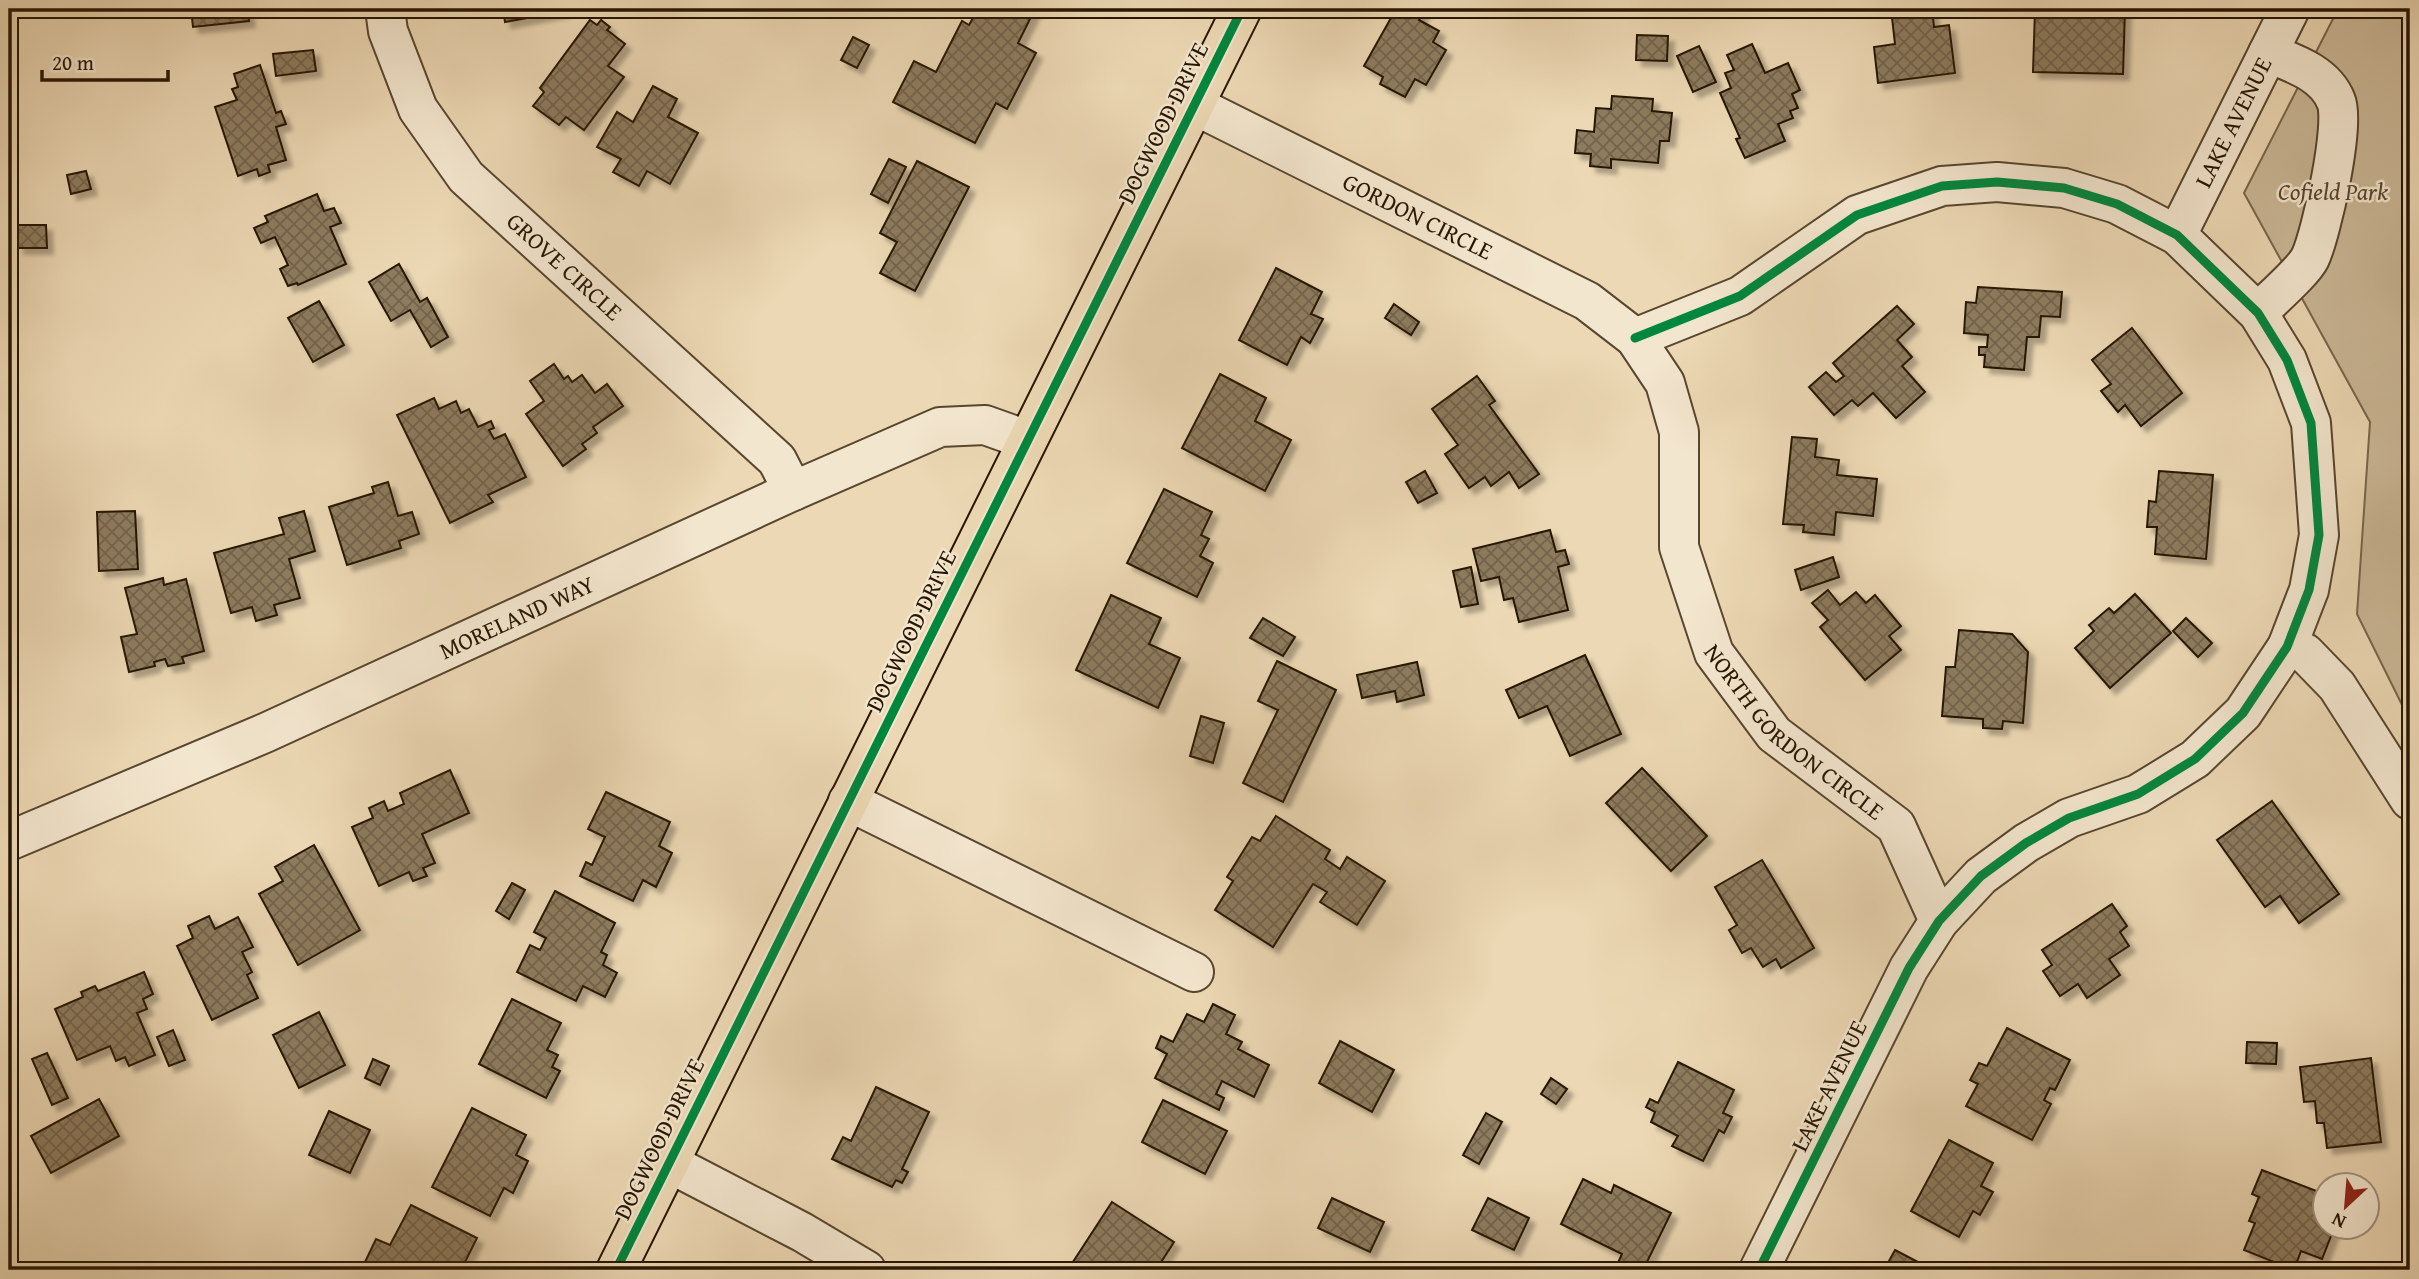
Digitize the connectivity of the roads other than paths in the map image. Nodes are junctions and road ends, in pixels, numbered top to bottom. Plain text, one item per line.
1 (385, 9) edge
2 (1242, 9) edge
3 (2290, 9) edge
4 (2268, 53) junction
5 (1194, 105) junction
6 (2177, 235) junction
7 (2258, 313) junction
8 (1635, 338) junction
9 (1027, 440) junction
10 (793, 491) junction
11 (2287, 647) junction
12 (2410, 800) edge
13 (848, 801) junction
14 (9, 841) edge
15 (1939, 921) junction
16 (1194, 972) dead end
17 (669, 1163) junction
18 (616, 1270) edge
19 (866, 1270) edge
20 (1759, 1270) edge

1 - 10 street, GROVE CIRCLE
2 - 5 main road, DOGWOOD DRIVE
3 - 4 street, LAKE AVENUE
4 - 6 street, LAKE AVENUE
4 - 7 street
5 - 8 street, GORDON CIRCLE
5 - 9 main road, DOGWOOD DRIVE
6 - 7 street
6 - 8 street
7 - 11 street
8 - 15 street, NORTH GORDON CIRCLE
9 - 10 street, MORELAND WAY
9 - 13 main road, DOGWOOD DRIVE
10 - 14 street, MORELAND WAY
11 - 12 street
11 - 15 street
13 - 16 street
13 - 17 main road, DOGWOOD DRIVE
15 - 20 street, LAKE AVENUE
17 - 18 main road, DOGWOOD DRIVE
17 - 19 street

